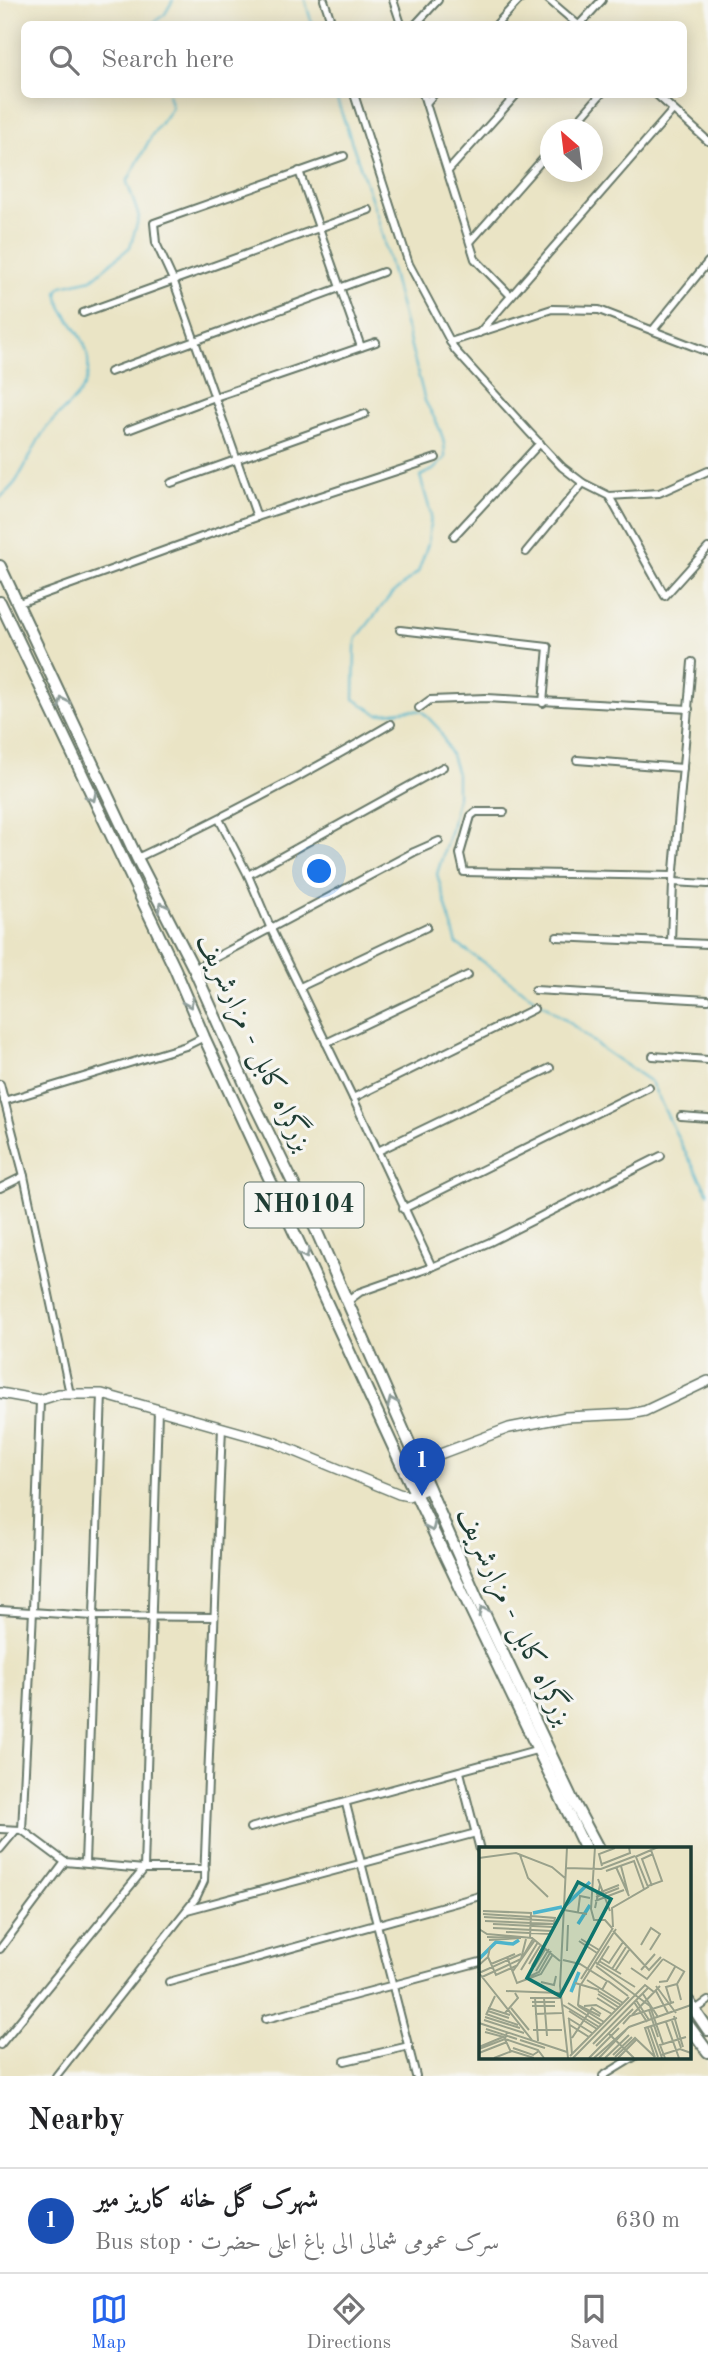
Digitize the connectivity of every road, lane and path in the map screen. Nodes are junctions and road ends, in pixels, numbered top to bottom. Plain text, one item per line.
1 (324, 0) edge
2 (393, 0) edge
3 (438, 0) edge
4 (519, 0) edge
5 (549, 0) edge
6 (602, 0) edge
7 (331, 21) edge
8 (400, 21) edge
9 (419, 21) edge
10 (500, 21) edge
11 (574, 21) edge
12 (581, 21) edge
13 (355, 98) edge
14 (425, 98) edge
15 (430, 98) edge
16 (513, 98) edge
17 (598, 98) edge
18 (660, 98) edge
19 (426, 103) junction
20 (673, 110) junction
21 (579, 119) edge
22 (708, 141) edge
23 (344, 156) dead end
24 (540, 163) edge
25 (299, 171) junction
26 (448, 171) junction
27 (369, 210) dead end
28 (319, 228) junction
29 (470, 242) junction
30 (708, 262) edge
31 (383, 272) dead end
32 (174, 282) junction
33 (340, 288) junction
34 (511, 296) junction
35 (83, 313) dead end
36 (653, 330) junction
37 (479, 332) junction
38 (194, 340) junction
39 (376, 342) dead end
40 (450, 342) junction
41 (360, 347) junction
42 (708, 352) edge
43 (110, 372) dead end
44 (215, 397) junction
45 (365, 414) dead end
46 (128, 430) dead end
47 (540, 443) junction
48 (436, 458) dead end
49 (237, 460) junction
50 (708, 471) edge
51 (171, 483) dead end
52 (583, 483) junction
53 (609, 496) junction
54 (257, 517) junction
55 (454, 536) dead end
56 (708, 548) edge
57 (526, 552) dead end
58 (0, 566) edge
59 (0, 602) edge
60 (19, 603) junction
61 (400, 630) dead end
62 (692, 662) dead end
63 (543, 703) junction
64 (419, 708) dead end
65 (689, 709) junction
66 (391, 724) dead end
67 (577, 760) dead end
68 (443, 767) dead end
69 (683, 768) junction
70 (504, 812) dead end
71 (219, 819) junction
72 (439, 841) dead end
73 (137, 858) junction
74 (247, 875) junction
75 (673, 879) junction
76 (708, 884) edge
77 (427, 927) dead end
78 (271, 929) junction
79 (557, 937) dead end
80 (671, 942) junction
81 (708, 944) edge
82 (194, 969) junction
83 (468, 975) dead end
84 (300, 987) junction
85 (536, 990) dead end
86 (708, 1000) edge
87 (534, 1009) dead end
88 (204, 1037) junction
89 (326, 1043) junction
90 (653, 1056) dead end
91 (708, 1060) edge
92 (550, 1068) dead end
93 (0, 1084) edge
94 (649, 1087) dead end
95 (353, 1098) junction
96 (4, 1101) junction
97 (681, 1116) dead end
98 (708, 1118) edge
99 (8, 1119) junction
100 (0, 1123) edge
101 (378, 1151) junction
102 (661, 1156) dead end
103 (24, 1176) junction
104 (0, 1188) edge
105 (403, 1209) junction
106 (432, 1267) junction
107 (348, 1301) junction
108 (708, 1381) edge
109 (0, 1393) edge
110 (70, 1394) junction
111 (102, 1394) junction
112 (40, 1400) junction
113 (158, 1410) junction
114 (222, 1427) junction
115 (418, 1463) junction
116 (403, 1468) junction
117 (429, 1488) junction
118 (415, 1494) junction
119 (0, 1609) edge
120 (33, 1611) junction
121 (93, 1616) junction
122 (153, 1616) junction
123 (214, 1617) junction
124 (487, 1634) junction
125 (521, 1704) junction
126 (536, 1750) junction
127 (460, 1772) junction
128 (346, 1804) junction
129 (250, 1828) dead end
130 (0, 1829) edge
131 (18, 1830) junction
132 (476, 1833) junction
133 (480, 1847) edge
134 (584, 1847) edge
135 (597, 1847) edge
136 (0, 1849) edge
137 (65, 1862) junction
138 (85, 1863) junction
139 (362, 1864) junction
140 (144, 1869) junction
141 (205, 1869) junction
142 (479, 1897) edge
143 (185, 1910) junction
144 (376, 1926) junction
145 (0, 1949) edge
146 (479, 1963) edge
147 (169, 1982) dead end
148 (393, 1986) junction
149 (708, 2001) edge
150 (692, 2006) edge
151 (266, 2019) dead end
152 (706, 2028) edge
153 (691, 2029) edge
154 (0, 2045) edge
155 (409, 2046) junction
156 (708, 2052) edge
157 (632, 2058) edge
158 (345, 2062) dead end
159 (56, 2076) edge
160 (416, 2076) edge
161 (603, 2076) edge

1 - 7 street
2 - 8 street
3 - 9 street
4 - 10 street
5 - 11 street
6 - 12 street
13 - 40 street
14 - 19 street
15 - 19 street
16 - 26 street
17 - 21 street
18 - 20 street
19 - 26 street
20 - 22 street
20 - 34 street
23 - 25 street
24 - 29 street
25 - 28 street
25 - 32 street
26 - 29 street
27 - 28 street
28 - 32 street
28 - 33 street
29 - 34 street
30 - 36 street
31 - 33 street
32 - 35 street
32 - 38 street
33 - 38 street
33 - 41 street
34 - 37 street
36 - 37 street
36 - 42 street
37 - 40 street
38 - 43 street
38 - 44 street
39 - 41 street
40 - 47 street
41 - 44 street
44 - 46 street
44 - 49 street
45 - 49 street
47 - 52 street
47 - 55 street
48 - 54 street
49 - 51 street
49 - 54 street
50 - 53 street
52 - 53 street
52 - 57 street
53 - 56 street
54 - 60 street
58 - 60 highway, بزرگراه کابل - مزارشریف / NH0104
59 -> 88 highway, بزرگراه کابل - مزارشریف / NH0104
73 -> 60 highway, بزرگراه کابل - مزارشریف / NH0104
61 - 63 street
62 - 65 street
63 - 64 street
63 - 65 street
65 - 69 street
66 - 71 street
67 - 69 street
68 - 74 street
69 - 75 street
70 - 75 street
71 - 73 street
71 - 74 street
72 - 78 street
82 -> 73 highway, بزرگراه کابل - مزارشریف / NH0104
74 - 78 street
75 - 76 street
75 - 80 street
77 - 84 street
78 - 82 street
78 - 84 street
79 - 80 street
80 - 81 street
82 - 107 highway, بزرگراه کابل - مزارشریف / NH0104
83 - 89 street
84 - 89 street
85 - 86 street
87 - 95 street
88 - 96 street
88 -> 116 highway, بزرگراه کابل - مزارشریف / NH0104
89 - 95 street
90 - 91 street
92 - 101 street
93 - 96 street
94 - 105 street
95 - 101 street
96 - 99 street
97 - 98 street
99 - 100 street
99 - 103 street
101 - 105 street
102 - 106 street
103 - 104 street
103 - 110 street
105 - 106 street
106 - 107 street
115 -> 107 highway, بزرگراه کابل - مزارشریف / NH0104
108 - 115 street
109 - 112 street
110 - 111 street
110 - 112 street
111 - 113 street
111 - 121 street
112 - 120 street
113 - 114 street
113 - 122 street
114 - 118 street
114 - 123 street
115 - 116 street
115 - 117 highway, بزرگراه کابل - مزارشریف / NH0104
116 - 118 highway, بزرگراه کابل - مزارشریف / NH0104
117 - 118 street
124 -> 117 highway, بزرگراه کابل - مزارشریف / NH0104
118 -> 124 highway, بزرگراه کابل - مزارشریف / NH0104
119 - 120 street
120 - 121 street
120 - 131 street
121 - 122 street
121 - 138 street
122 - 123 street
122 - 140 street
123 - 141 street
124 - 125 highway, بزرگراه کابل - مزارشریف / NH0104
125 - 126 highway, بزرگراه کابل - مزارشریف / NH0104
125 - 135 highway, بزرگراه کابل - مزارشریف / NH0104
126 - 127 street
126 - 134 highway, بزرگراه کابل - مزارشریف / NH0104
127 - 128 street
127 - 132 street
128 - 129 street
128 - 139 street
130 - 131 street
131 - 136 street
131 - 137 street
132 - 133 street
132 - 139 street
137 - 138 street
137 - 145 street
138 - 140 street
139 - 143 street
139 - 144 street
140 - 141 street
140 - 154 street
141 - 143 street
142 - 144 street
143 - 159 street
144 - 147 street
144 - 148 street
146 - 148 street
148 - 151 street
148 - 155 street
149 - 150 street
150 - 152 highway
152 - 153 highway
153 - 156 highway
155 - 158 street
155 - 160 street
157 - 161 street

